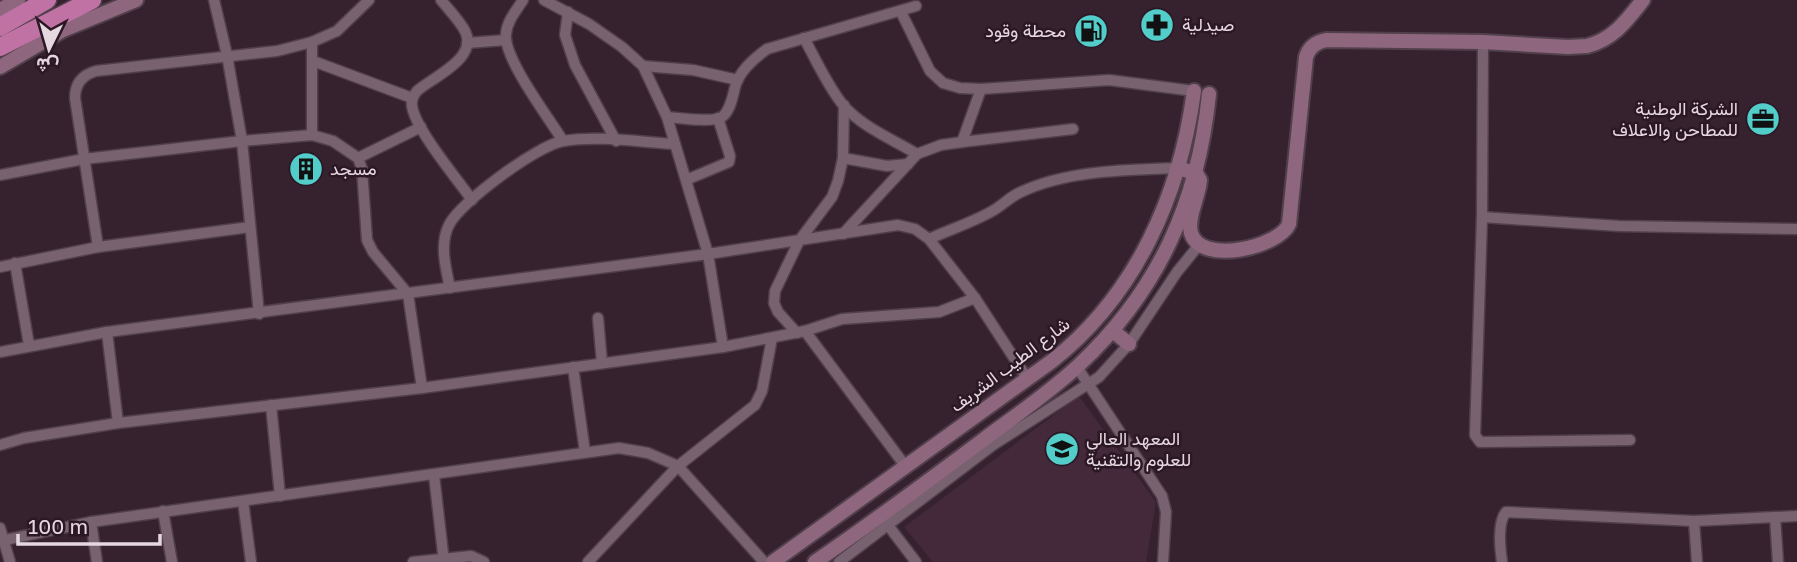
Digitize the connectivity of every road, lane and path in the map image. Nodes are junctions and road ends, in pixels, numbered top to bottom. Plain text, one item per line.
1 (18, 0) edge
2 (47, 0) edge
3 (92, 0) edge
4 (136, 0) edge
5 (214, 0) edge
6 (369, 0) edge
7 (441, 0) edge
8 (523, 0) edge
9 (544, 0) edge
10 (1643, 0) edge
11 (916, 6) dead end
12 (0, 10) edge
13 (568, 12) junction
14 (901, 12) junction
15 (0, 27) edge
16 (804, 38) junction
17 (506, 40) junction
18 (1483, 42) junction
19 (312, 43) junction
20 (467, 43) junction
21 (0, 47) edge
22 (227, 55) junction
23 (313, 61) junction
24 (643, 66) junction
25 (0, 67) edge
26 (738, 80) junction
27 (981, 89) junction
28 (1202, 92) junction
29 (412, 98) junction
30 (844, 105) junction
31 (667, 117) junction
32 (718, 118) junction
33 (421, 127) junction
34 (1073, 129) dead end
35 (312, 135) junction
36 (242, 141) junction
37 (563, 141) junction
38 (616, 141) junction
39 (962, 142) junction
40 (675, 144) junction
41 (917, 154) junction
42 (358, 158) junction
43 (843, 158) junction
44 (83, 159) junction
45 (908, 164) junction
46 (1177, 168) junction
47 (1196, 173) junction
48 (0, 175) edge
49 (686, 180) junction
50 (472, 200) junction
51 (1482, 217) junction
52 (250, 227) junction
53 (1797, 229) edge
54 (843, 234) junction
55 (929, 239) junction
56 (799, 241) junction
57 (1199, 245) junction
58 (98, 247) junction
59 (708, 254) junction
60 (15, 263) junction
61 (0, 267) edge
62 (450, 288) junction
63 (408, 294) junction
64 (975, 298) junction
65 (259, 314) junction
66 (598, 318) dead end
67 (1113, 331) junction
68 (107, 332) junction
69 (801, 332) junction
70 (772, 338) junction
71 (1129, 344) junction
72 (29, 345) junction
73 (723, 346) junction
74 (0, 352) edge
75 (602, 363) junction
76 (573, 367) junction
77 (1077, 367) junction
78 (1027, 378) junction
79 (1089, 384) junction
80 (422, 388) junction
81 (271, 405) junction
82 (118, 423) junction
83 (1630, 440) dead end
84 (0, 445) edge
85 (585, 452) junction
86 (678, 466) junction
87 (906, 467) junction
88 (433, 475) junction
89 (879, 486) junction
90 (920, 488) junction
91 (281, 496) junction
92 (243, 501) junction
93 (898, 505) junction
94 (163, 512) junction
95 (1797, 516) edge
96 (1774, 517) junction
97 (1694, 521) junction
98 (91, 522) junction
99 (887, 524) junction
100 (0, 528) edge
101 (2, 541) edge
102 (595, 559) edge
103 (444, 561) edge
104 (10, 562) edge
105 (97, 562) edge
106 (172, 562) edge
107 (251, 562) edge
108 (413, 562) edge
109 (484, 562) edge
110 (764, 562) edge
111 (773, 562) edge
112 (815, 562) edge
113 (839, 562) edge
114 (916, 562) edge
115 (1163, 562) edge
116 (1502, 562) edge
117 (1697, 562) edge
118 (1778, 562) edge

1 - 12 main road
2 - 15 highway
3 - 21 highway
4 - 25 main road
5 - 22 street
6 - 19 street
7 - 20 street
8 - 17 street
9 - 13 street
10 - 18 main road
11 - 14 street
13 - 24 street
13 - 38 street
14 - 16 street
14 - 27 street
16 - 26 street
16 - 30 street
17 - 20 street
17 - 37 street
18 - 51 street
18 - 57 main road
19 - 22 street
19 - 23 street
20 - 29 street
22 - 36 street
22 - 44 street
23 - 29 street
23 - 35 street
24 - 26 street
24 - 31 street
26 - 32 street
27 - 28 street
27 - 39 street
28 - 46 main road, شارع الطيب الشريف
28 - 47 main road
29 - 33 street
30 - 41 street
30 - 43 street
31 - 32 street
31 - 40 street
32 - 49 street
33 - 42 street
33 - 50 street
34 - 39 street
35 - 36 street
35 - 42 street
36 - 44 street
36 - 52 street
37 - 38 street
37 - 50 street
38 - 40 street
39 - 41 street
40 - 49 street
41 - 45 street
42 - 63 street
43 - 45 street
43 - 56 street
44 - 48 street
44 - 58 street
45 - 54 street
46 - 47 main road
46 - 55 street
46 - 78 main road, شارع الطيب الشريف
47 - 57 main road
47 - 67 main road
49 - 59 street
50 - 62 street
51 - 53 street
51 - 83 street
52 - 58 street
52 - 65 street
54 - 55 street
54 - 56 street
55 - 64 street
56 - 59 street
56 - 69 street
57 - 71 street
58 - 60 street
59 - 62 street
59 - 73 street
60 - 61 street
60 - 72 street
62 - 63 street
63 - 65 street
63 - 80 street
64 - 69 street
64 - 78 street
65 - 68 street
66 - 75 street
67 - 71 main road
67 - 77 main road
68 - 72 street
68 - 82 street
69 - 70 street
69 - 87 street
70 - 73 street
70 - 86 street
71 - 79 street
72 - 74 street
73 - 75 street
75 - 76 street
76 - 80 street
76 - 85 street
77 - 79 street
77 - 90 main road
78 - 87 main road, شارع الطيب الشريف
79 - 99 street
79 - 115 street
80 - 81 street
81 - 82 street
81 - 91 street
82 - 84 street
85 - 86 street
85 - 88 street
86 - 102 street
86 - 110 street
87 - 89 main road, شارع الطيب الشريف
87 - 90 main road
88 - 91 street
88 - 103 street
89 - 93 main road
89 - 111 main road, شارع الطيب الشريف
90 - 93 main road
91 - 92 street
92 - 94 street
92 - 107 street
93 - 112 main road
94 - 98 street
94 - 106 street
95 - 96 street
96 - 97 street
96 - 118 street
97 - 116 street
97 - 117 street
98 - 101 street
98 - 105 street
99 - 113 street
99 - 114 street
100 - 101 street
101 - 104 street
103 - 108 street
103 - 109 street

